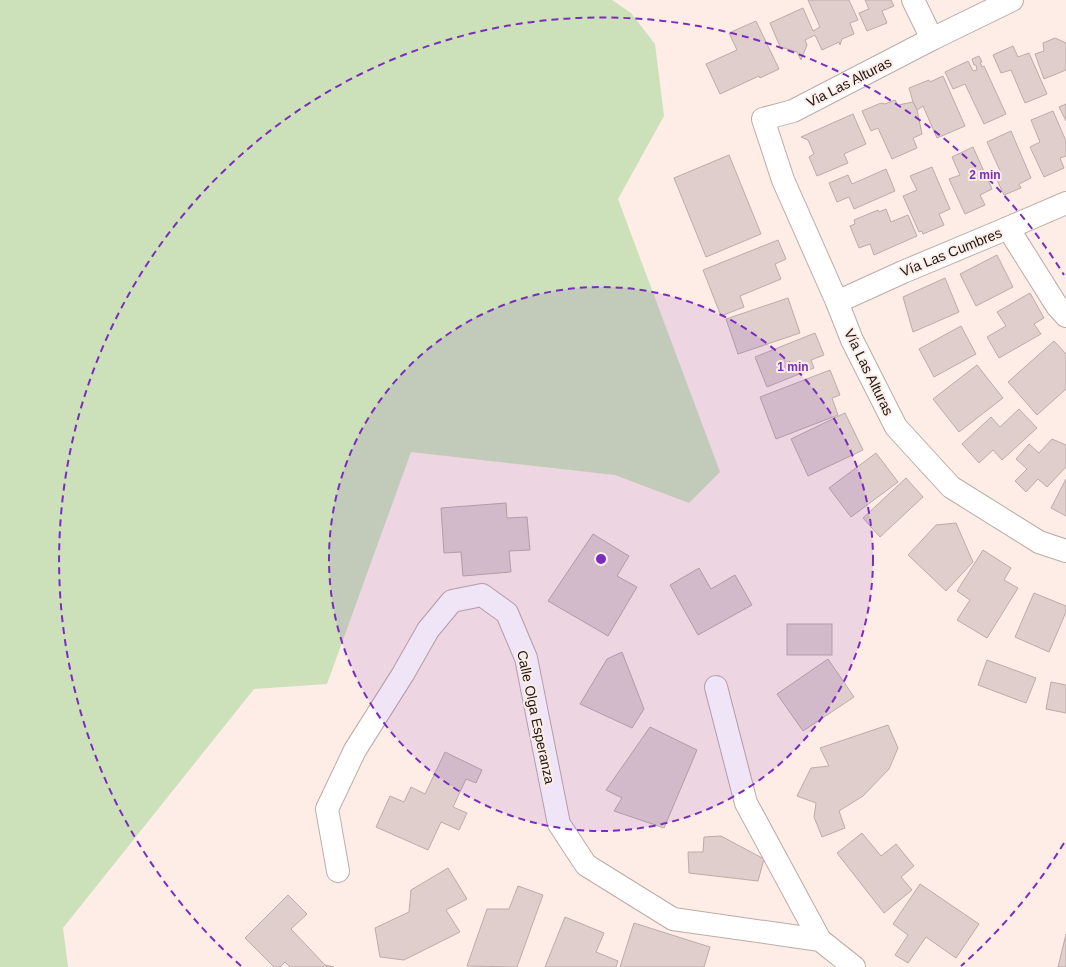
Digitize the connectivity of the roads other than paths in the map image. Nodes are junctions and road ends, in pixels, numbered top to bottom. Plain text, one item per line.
1 (913, 0) edge
2 (1012, 0) edge
3 (932, 39) junction
4 (763, 118) joint
5 (1066, 203) edge
6 (1008, 228) junction
7 (837, 302) junction
8 (1066, 316) edge
9 (1066, 551) edge
10 (716, 687) dead end
11 (338, 871) dead end
12 (820, 940) junction
13 (854, 967) edge

1 - 3 street
2 - 3 street, Via Las Alturas
3 - 4 street, Via Las Alturas
4 - 7 street, Vía Las Alturas
5 - 6 street, Vía Las Cumbres
6 - 7 street, Vía Las Cumbres
6 - 8 street
7 - 9 street, Vía Las Alturas
10 - 12 street
11 - 12 street, Calle Olga Esperanza
12 - 13 street

